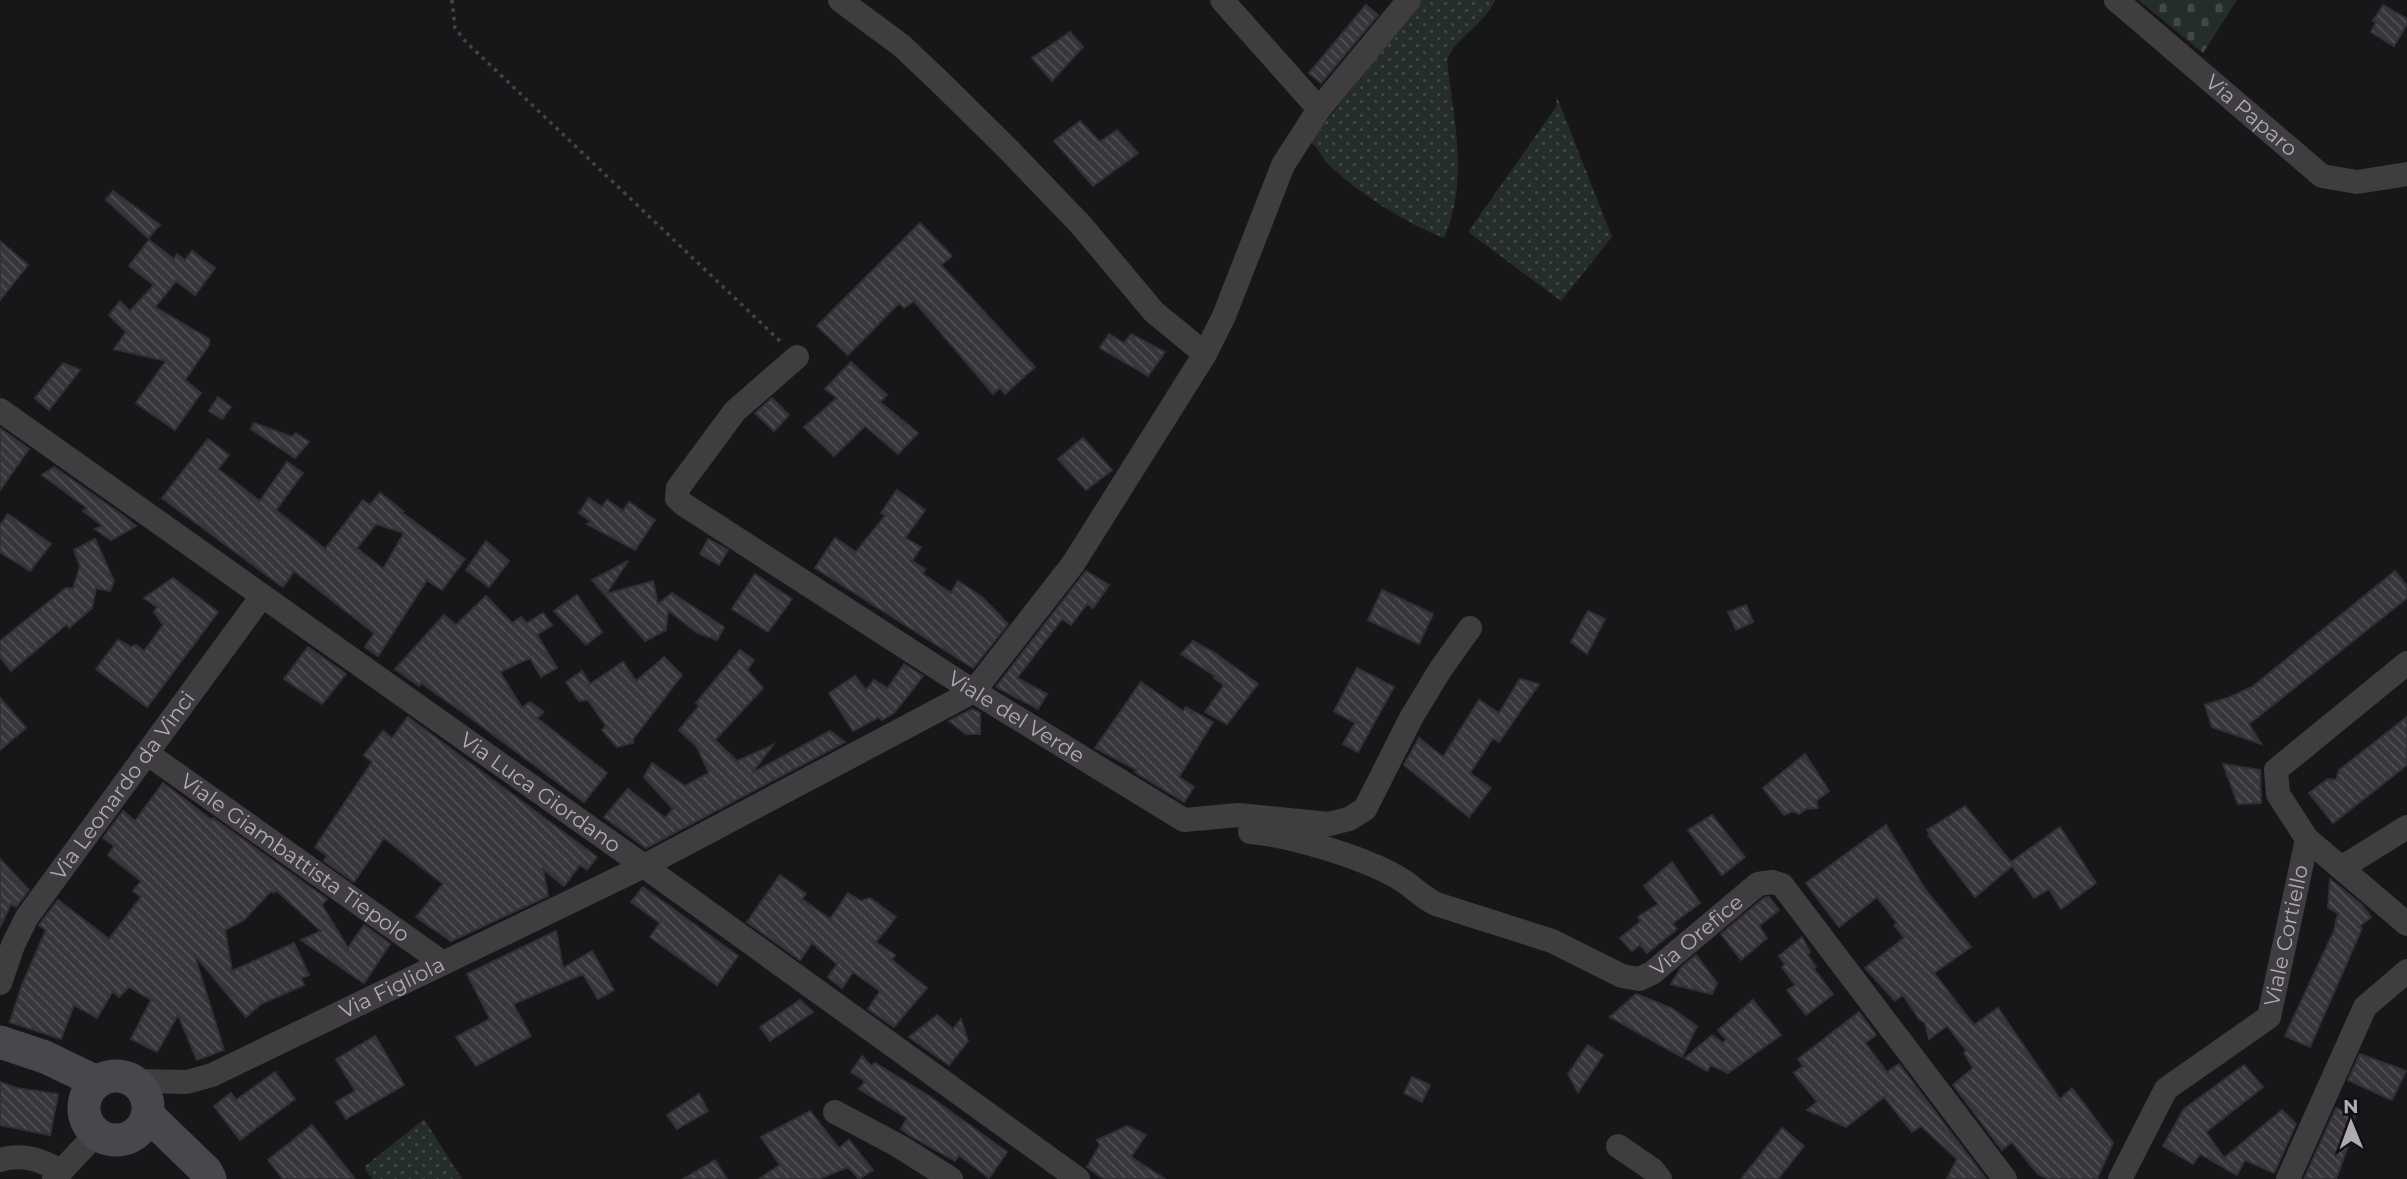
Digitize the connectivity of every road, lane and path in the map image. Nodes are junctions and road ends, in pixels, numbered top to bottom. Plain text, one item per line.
1 (452, 0) edge
2 (840, 0) edge
3 (1222, 0) edge
4 (1409, 0) edge
5 (2116, 0) edge
6 (1319, 109) junction
7 (2407, 174) edge
8 (1205, 354) junction
9 (797, 357) joint
10 (0, 410) edge
11 (262, 596) junction
12 (1471, 628) dead end
13 (2407, 663) edge
14 (974, 691) junction
15 (148, 754) junction
16 (1184, 820) junction
17 (2407, 827) edge
18 (2307, 839) junction
19 (644, 866) junction
20 (2341, 868) junction
21 (2407, 924) edge
22 (443, 963) junction
23 (2407, 971) edge
24 (0, 983) edge
25 (0, 1042) edge
26 (97, 1082) junction
27 (135, 1082) junction
28 (835, 1112) dead end
29 (148, 1115) junction
30 (96, 1134) junction
31 (1618, 1146) dead end
32 (0, 1160) edge
33 (58, 1175) edge
34 (210, 1179) edge
35 (951, 1179) edge
36 (1078, 1179) edge
37 (1660, 1179) edge
38 (2005, 1179) edge
39 (2120, 1179) edge
40 (2288, 1179) edge

1 - 9 path
2 - 8 street
3 - 6 street
4 - 6 street
5 - 7 street, Via Paparo
6 - 8 street
8 - 14 street
9 - 14 street, Viale del Verde
10 - 11 street, Via Luca Giordano
11 - 15 street, Via Leonardo da Vinci
11 - 19 street, Via Luca Giordano
12 - 16 street
13 - 18 street, Viale Cortiello
14 - 16 street, Viale del Verde
14 - 19 street, Via Figliola
15 - 22 street, Viale Giambattista Tiepolo
15 - 24 street, Via Leonardo da Vinci
16 - 38 street, Via Orefice
17 - 20 street
18 - 20 street, Viale Cortiello
18 - 39 street, Viale Cortiello
19 - 22 street, Via Figliola
19 - 36 street, Via Luca Giordano
20 - 21 street, Viale Cortiello
22 - 27 street, Via Figliola
23 - 40 street
25 - 26 street
26 - 27 street
26 - 30 street
27 - 29 street
28 - 35 street
29 - 30 street
29 - 34 street
30 - 33 street
31 - 37 street
32 - 33 street

